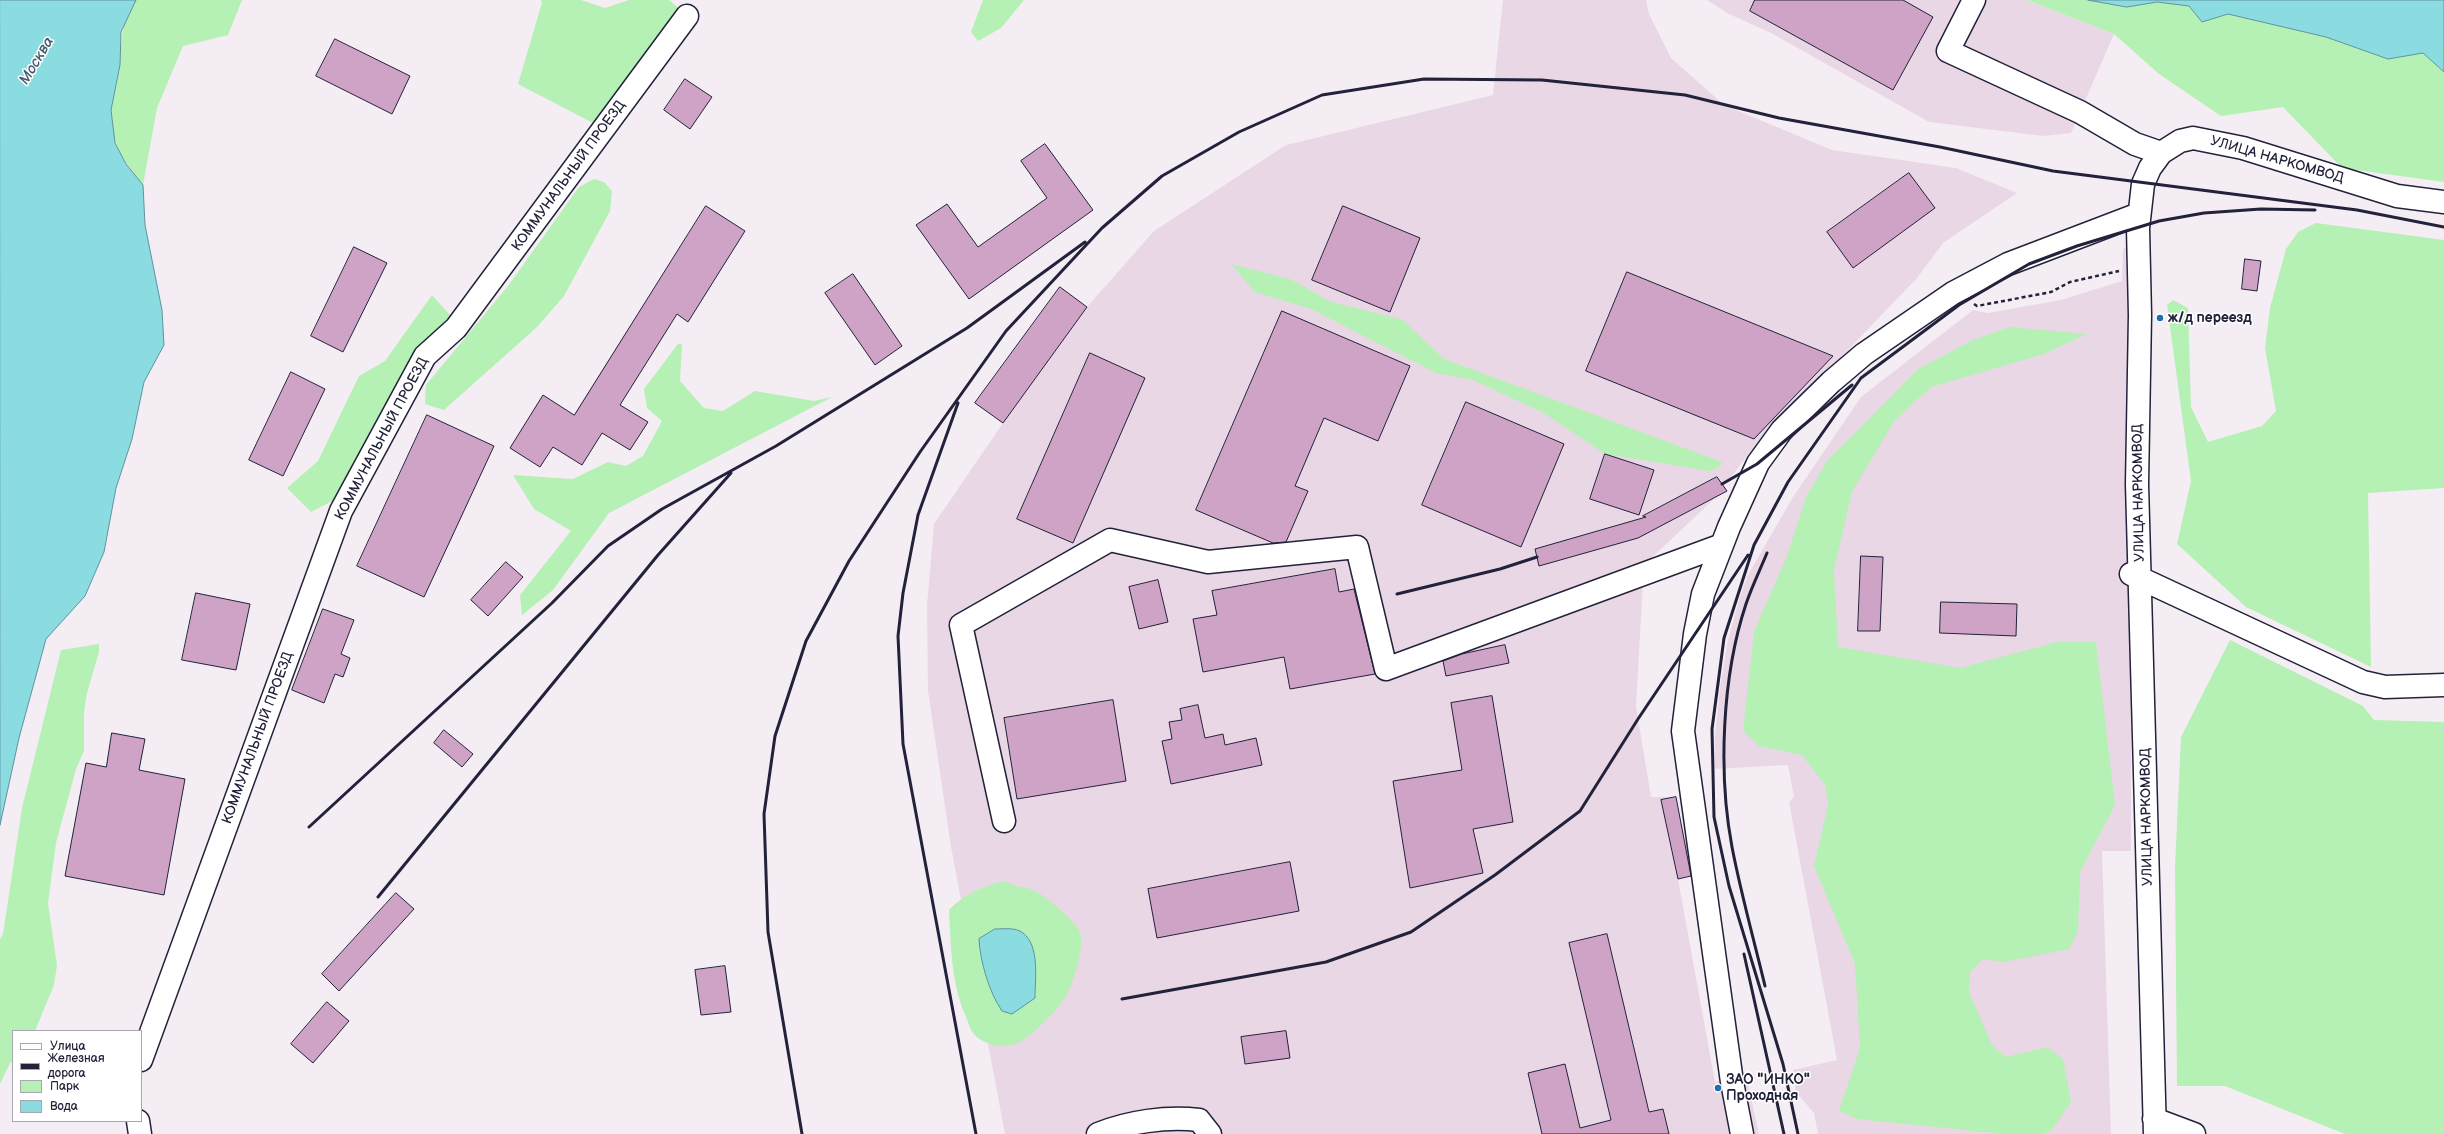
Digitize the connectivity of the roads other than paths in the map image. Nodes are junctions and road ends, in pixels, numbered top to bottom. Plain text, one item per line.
1 (1974, 0) edge
2 (687, 16) dead end
3 (2161, 154) junction
4 (2444, 202) edge
5 (2139, 214) junction
6 (1722, 545) junction
7 (2136, 576) junction
8 (2444, 685) edge
9 (1004, 821) dead end
10 (142, 1057) edge
11 (138, 1122) edge
12 (2155, 1127) edge
13 (140, 1134) edge
14 (1098, 1134) edge
15 (1210, 1134) edge
16 (1742, 1134) edge
17 (2194, 1134) edge

1 - 3 street
2 - 10 street, КОММУНАЛЬНЫЙ ПРОЕЗД
3 - 4 street, УЛИЦА НАРКОМВОД
3 - 5 street, УЛИЦА НАРКОМВОД
5 - 6 street
5 - 7 street, УЛИЦА НАРКОМВОД
6 - 9 street
6 - 16 street
7 - 8 street
7 - 12 street, УЛИЦА НАРКОМВОД
11 - 13 street
12 - 17 street
14 - 15 street

